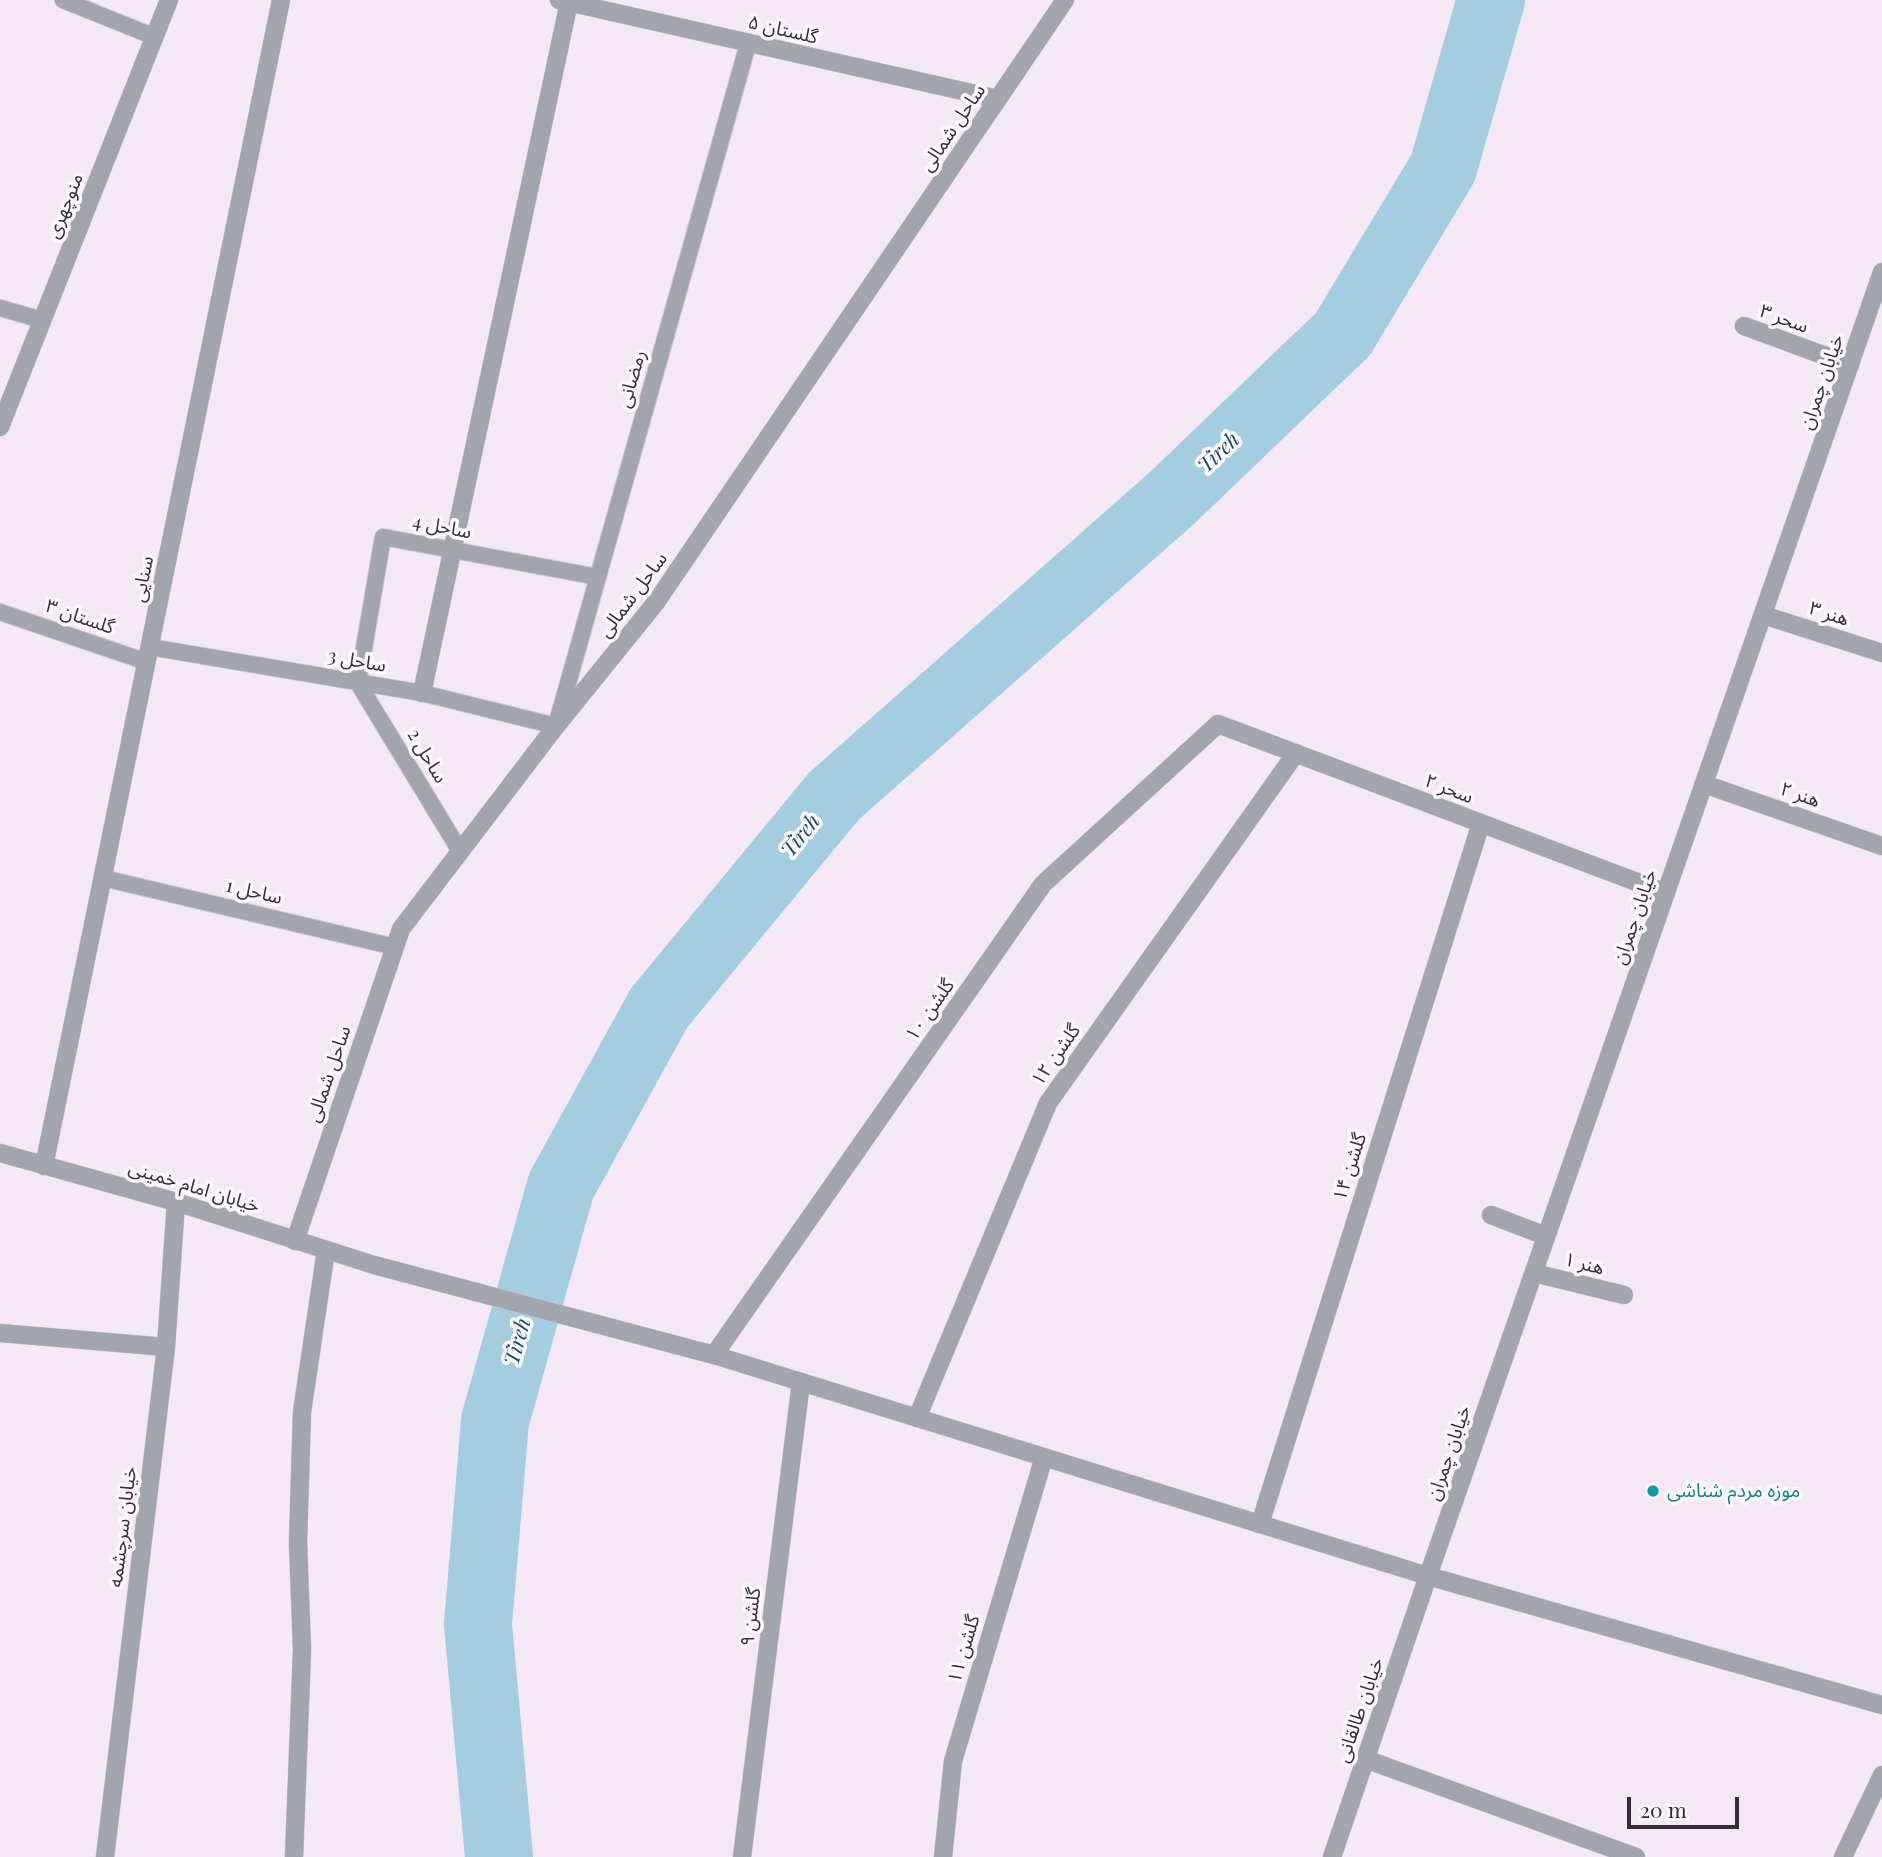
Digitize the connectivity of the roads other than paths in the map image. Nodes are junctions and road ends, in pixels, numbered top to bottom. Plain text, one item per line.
1 (63, 0) edge
2 (169, 0) edge
3 (281, 0) edge
4 (1065, 0) edge
5 (564, 1) edge
6 (155, 37) junction
7 (748, 44) junction
8 (998, 99) junction
9 (1882, 272) edge
10 (0, 308) edge
11 (42, 320) junction
12 (1744, 326) dead end
13 (1850, 365) junction
14 (0, 427) edge
15 (452, 551) junction
16 (598, 577) junction
17 (0, 612) edge
18 (1763, 615) junction
19 (1882, 653) edge
20 (149, 655) junction
21 (358, 683) junction
22 (422, 693) junction
23 (1218, 724) joint
24 (556, 726) junction
25 (1296, 753) junction
26 (1704, 784) junction
27 (1481, 823) junction
28 (1882, 846) edge
29 (460, 851) junction
30 (103, 878) junction
31 (1666, 893) junction
32 (395, 947) junction
33 (0, 1153) edge
34 (44, 1166) junction
35 (176, 1202) junction
36 (1491, 1215) dead end
37 (1546, 1236) junction
38 (295, 1241) junction
39 (326, 1250) junction
40 (1534, 1273) junction
41 (1623, 1295) dead end
42 (0, 1333) edge
43 (166, 1347) junction
44 (715, 1355) junction
45 (801, 1382) junction
46 (917, 1418) junction
47 (1044, 1457) junction
48 (1259, 1524) junction
49 (1428, 1576) junction
50 (1882, 1705) edge
51 (1365, 1759) junction
52 (1882, 1775) edge
53 (105, 1857) edge
54 (294, 1857) edge
55 (742, 1857) edge
56 (943, 1857) edge
57 (1332, 1857) edge
58 (1636, 1857) edge
59 (1843, 1857) edge

1 - 6 lane
2 - 6 street, منوچهری
3 - 20 street, سنایی
4 - 8 street, ساحل شمالی
5 - 7 street, گلستان ۵
5 - 15 street
6 - 11 street, منوچهری
7 - 8 street, گلستان ۵
7 - 16 lane, رمضانی
8 - 24 street, ساحل شمالی
9 - 13 street, خیابان چمران
10 - 11 lane
11 - 14 street, منوچهری
12 - 13 street, سحر ۳
13 - 18 street, خیابان چمران
15 - 16 lane, ساحل 4
15 - 21 lane, ساحل 4
15 - 22 street
16 - 24 lane, رمضانی
17 - 20 lane, گلستان ۳
18 - 19 street, هنر ۳
18 - 26 street, خیابان چمران
20 - 21 lane, ساحل 3
20 - 30 street, سنایی
21 - 22 lane, ساحل 3
21 - 29 lane, ساحل 2
22 - 24 lane, ساحل 3
23 - 25 street, سحر ۲
23 - 44 street, گلشن ۱۰
24 - 29 street, ساحل شمالی
25 - 27 street, سحر ۲
25 - 46 street, گلشن ۱۲
26 - 28 street, هنر ۲
26 - 31 street, خیابان چمران
27 - 31 street, سحر ۲
27 - 48 street, گلشن ۱۴
29 - 32 street, ساحل شمالی
30 - 32 lane, ساحل 1
30 - 34 street, سنایی
31 - 37 street, خیابان چمران
32 - 38 street, ساحل شمالی
33 - 34 street, خیابان امام خمینی
34 - 35 street, خیابان امام خمینی
35 - 38 street, خیابان امام خمینی
35 - 43 street, خیابان سرچشمه
36 - 37 street
37 - 40 street, خیابان چمران
38 - 39 street, خیابان امام خمینی
39 - 44 street, خیابان امام خمینی
39 - 54 street
40 - 41 street, هنر ۱
40 - 49 street, خیابان چمران
42 - 43 street
43 - 53 street, خیابان سرچشمه
44 - 45 street, خیابان امام خمینی
45 - 46 street, خیابان امام خمینی
45 - 55 street, گلشن ۹
46 - 47 street, خیابان امام خمینی
47 - 48 street, خیابان امام خمینی
47 - 56 street, گلشن ۱۱
48 - 49 street, خیابان امام خمینی
49 - 50 street, خیابان امام خمینی
49 - 51 street, خیابان طالقانی
51 - 57 street, خیابان طالقانی
51 - 58 street
52 - 59 street

